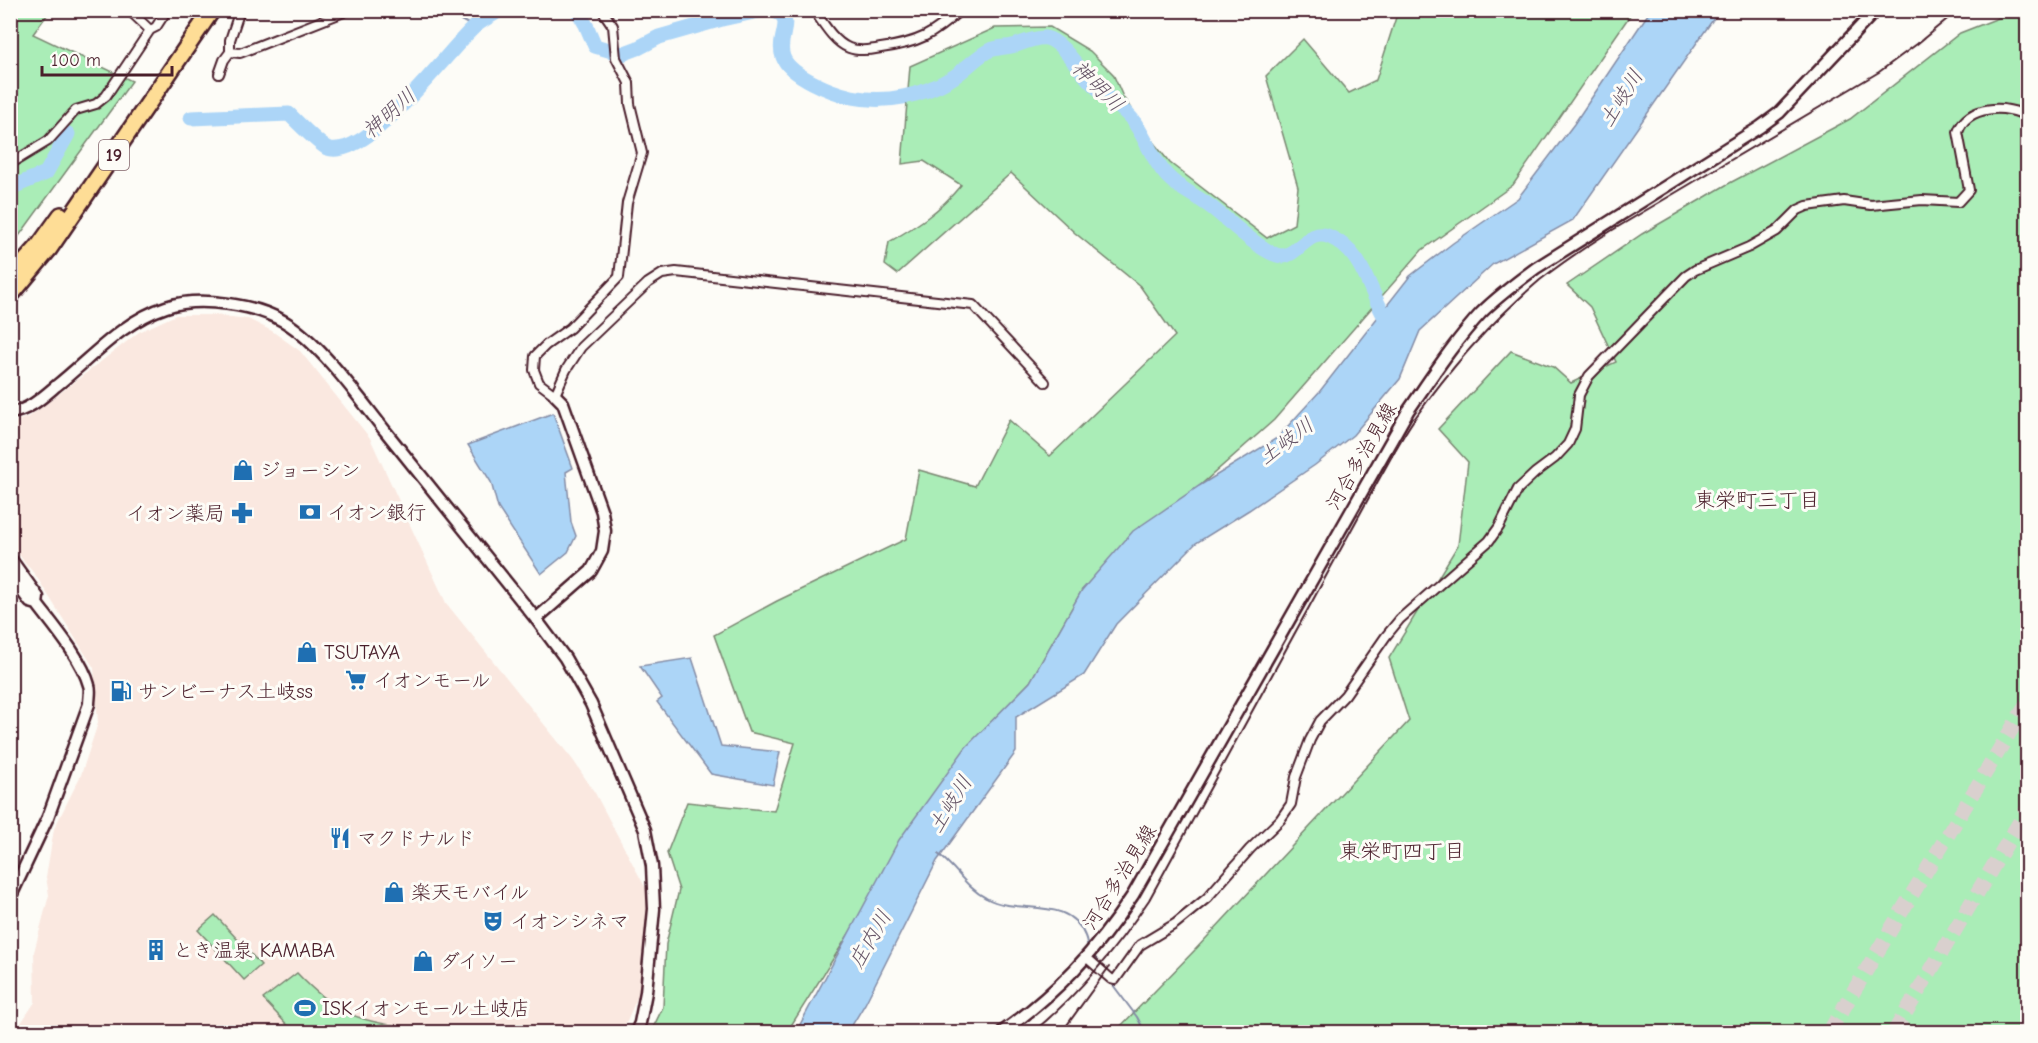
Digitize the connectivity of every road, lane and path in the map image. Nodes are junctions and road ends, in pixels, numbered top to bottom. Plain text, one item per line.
1 (129, 10) edge
2 (167, 10) edge
3 (200, 10) edge
4 (212, 10) edge
5 (240, 10) edge
6 (349, 10) edge
7 (602, 10) edge
8 (814, 10) edge
9 (960, 10) edge
10 (1876, 10) edge
11 (150, 30) junction
12 (230, 52) junction
13 (219, 74) dead end
14 (2028, 117) edge
15 (10, 164) edge
16 (10, 278) edge
17 (10, 296) edge
18 (1045, 382) dead end
19 (555, 395) junction
20 (10, 413) edge
21 (10, 558) edge
22 (10, 574) edge
23 (37, 604) junction
24 (536, 619) junction
25 (10, 898) edge
26 (1087, 958) junction
27 (636, 1032) edge
28 (1002, 1032) edge

1 - 11 street
2 - 11 street
3 - 16 highway, 19
4 - 17 highway, 19
5 - 12 street
6 - 12 street
7 - 19 street
8 - 9 street
10 - 26 street, 河合多治見線
11 - 15 street
12 - 13 street
14 - 26 street
18 - 19 street
19 - 24 street
20 - 24 street
21 - 23 street
22 - 23 street
23 - 25 street
24 - 27 street
26 - 28 street, 河合多治見線

